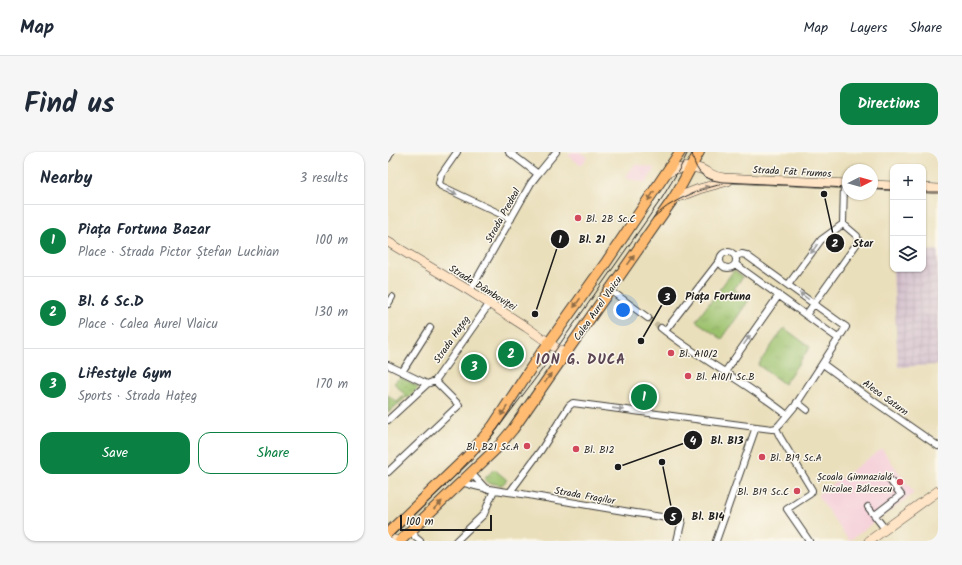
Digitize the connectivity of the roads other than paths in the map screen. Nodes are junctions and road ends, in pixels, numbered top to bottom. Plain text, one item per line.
1 (391, 152) edge
2 (457, 152) edge
3 (509, 152) edge
4 (556, 152) edge
5 (680, 152) edge
6 (699, 152) edge
7 (388, 158) edge
8 (692, 167) junction
9 (666, 173) junction
10 (538, 174) junction
11 (736, 179) junction
12 (842, 184) edge
13 (878, 185) edge
14 (890, 186) edge
15 (926, 188) edge
16 (938, 189) edge
17 (673, 199) junction
18 (845, 200) edge
19 (511, 219) junction
20 (843, 224) junction
21 (388, 242) edge
22 (735, 256) junction
23 (720, 260) junction
24 (735, 264) junction
25 (788, 285) junction
26 (470, 290) junction
27 (610, 290) junction
28 (779, 295) junction
29 (392, 297) dead end
30 (490, 303) junction
31 (388, 304) edge
32 (814, 304) junction
33 (806, 315) junction
34 (648, 318) tunnel mouth
35 (430, 328) dead end
36 (839, 339) junction
37 (549, 343) junction
38 (565, 354) junction
39 (823, 364) junction
40 (388, 365) edge
41 (402, 372) junction
42 (724, 372) junction
43 (435, 381) junction
44 (427, 384) junction
45 (797, 402) junction
46 (807, 410) dead end
47 (787, 415) junction
48 (388, 420) edge
49 (756, 427) junction
50 (776, 428) junction
51 (938, 446) edge
52 (388, 472) edge
53 (471, 473) junction
54 (889, 480) dead end
55 (462, 482) junction
56 (486, 489) junction
57 (494, 490) junction
58 (938, 491) edge
59 (510, 492) junction
60 (868, 506) dead end
61 (875, 515) junction
62 (413, 528) junction
63 (885, 529) junction
64 (388, 532) edge
65 (388, 538) edge
66 (399, 541) edge
67 (420, 541) edge
68 (456, 541) edge
69 (677, 541) edge
70 (716, 541) edge
71 (809, 541) edge
72 (869, 541) edge

1 - 7 street
2 -> 19 street
3 - 10 street
4 - 10 street, Strada Predeal
5 - 9 main road, Calea Aurel Vlaicu
6 - 8 main road, Calea Aurel Vlaicu
8 - 9 street
8 - 11 street, Strada Făt Frumos
8 - 17 main road, Calea Aurel Vlaicu
9 -> 37 main road, Calea Aurel Vlaicu
10 - 19 street, Strada Predeal
11 - 12 street, Strada Făt Frumos
17 -> 11 street, Strada Făt Frumos
13 - 14 street
15 - 16 street
27 -> 17 main road, Calea Aurel Vlaicu
18 - 20 street
19 - 26 street, Strada Predeal
20 -> 25 street
20 - 32 street
21 - 26 street, Strada Dâmboviței
22 - 23 street
22 - 24 street
22 - 25 street
23 - 24 street
23 - 42 street
24 - 28 street
32 -> 25 street
26 - 30 street, Strada Dâmboviței
27 - 34 street
27 - 38 main road, Calea Aurel Vlaicu
28 - 33 street
42 -> 28 street
29 - 31 street
30 - 37 street, Strada Dâmboviței
30 - 43 street, Strada Hațeg
32 - 33 street
32 - 36 street
33 - 36 street
35 - 41 street
36 - 39 street
37 - 38 street, Strada Dâmboviței
37 -> 64 main road, Calea Aurel Vlaicu
53 -> 38 main road, Calea Aurel Vlaicu
39 - 45 street
39 - 51 street, Aleea Saturn
40 - 41 street
41 - 44 street
42 - 47 street
43 - 44 street
43 - 52 street
44 - 48 street
45 - 46 street
45 - 47 street
47 - 50 street
49 - 50 street
59 -> 49 street
49 - 70 street
50 - 71 street
53 - 55 main road, Calea Aurel Vlaicu
53 - 56 street
54 - 61 street
55 - 56 street, Strada Fragilor
62 -> 55 main road, Calea Aurel Vlaicu
56 - 57 street, Strada Fragilor
57 - 59 street, Strada Fragilor
57 - 68 street
58 - 63 street
59 - 69 street, Strada Fragilor
60 - 61 street
61 - 63 street
62 - 66 main road, Calea Aurel Vlaicu
62 - 67 street
63 - 72 street
65 - 66 street

